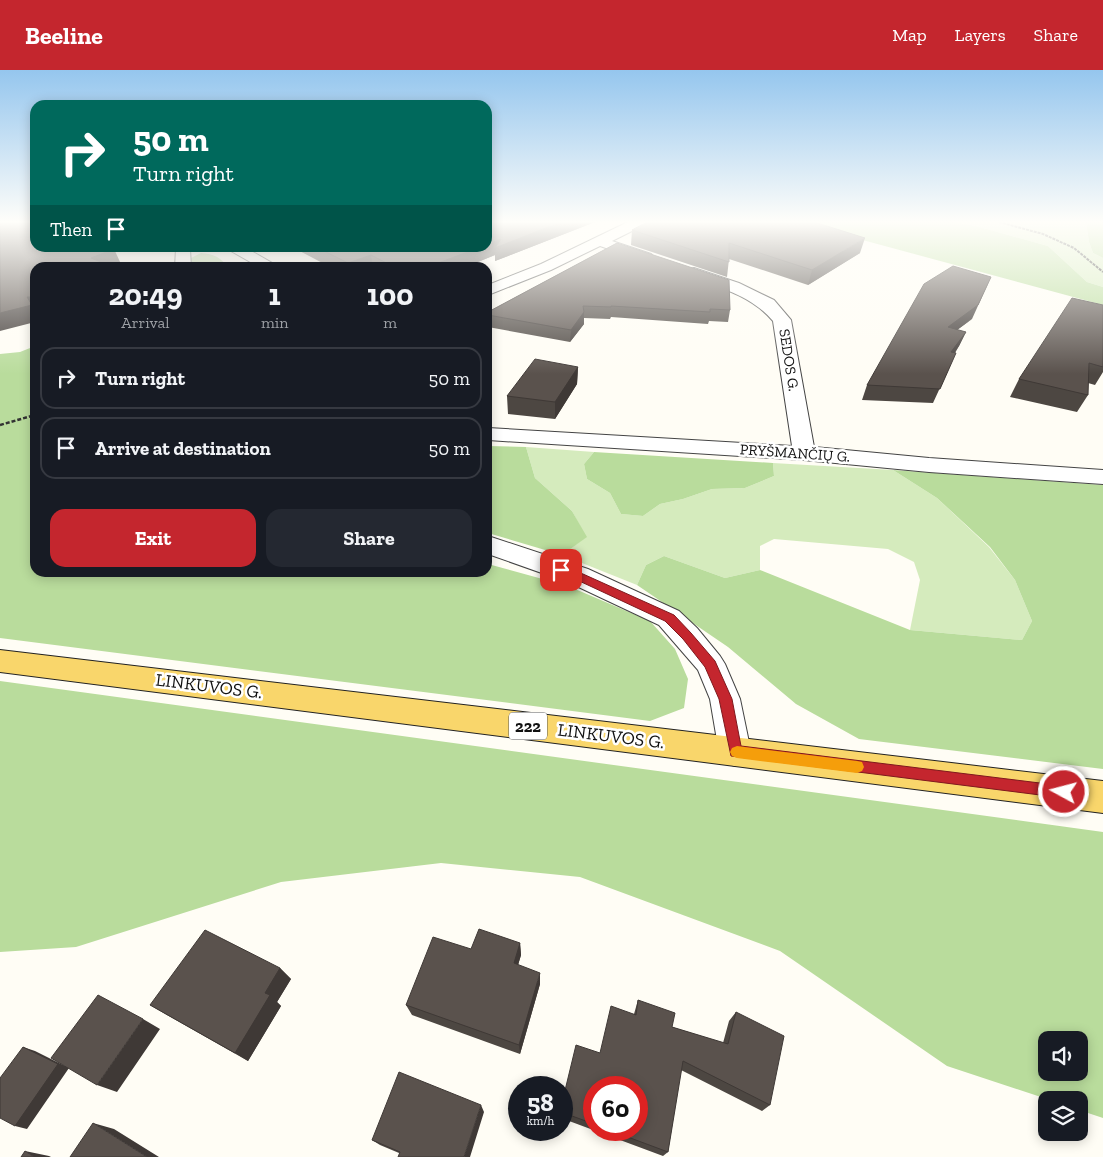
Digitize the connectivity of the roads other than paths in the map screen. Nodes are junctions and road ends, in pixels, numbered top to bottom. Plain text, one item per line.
1 (532, 273) edge
2 (693, 273) edge
3 (492, 288) edge
4 (492, 434) edge
5 (804, 453) junction
6 (1103, 477) edge
7 (492, 546) edge
8 (0, 661) edge
9 (735, 752) junction
10 (1103, 797) edge

1 - 3 street
2 - 5 street, SEDOS G.
4 - 5 street, PRYŠMANČIŲ G.
5 - 6 street, PRYŠMANČIŲ G.
7 - 9 street
8 - 9 main road, LINKUVOS G. / 222
9 - 10 main road, LINKUVOS G. / 222

